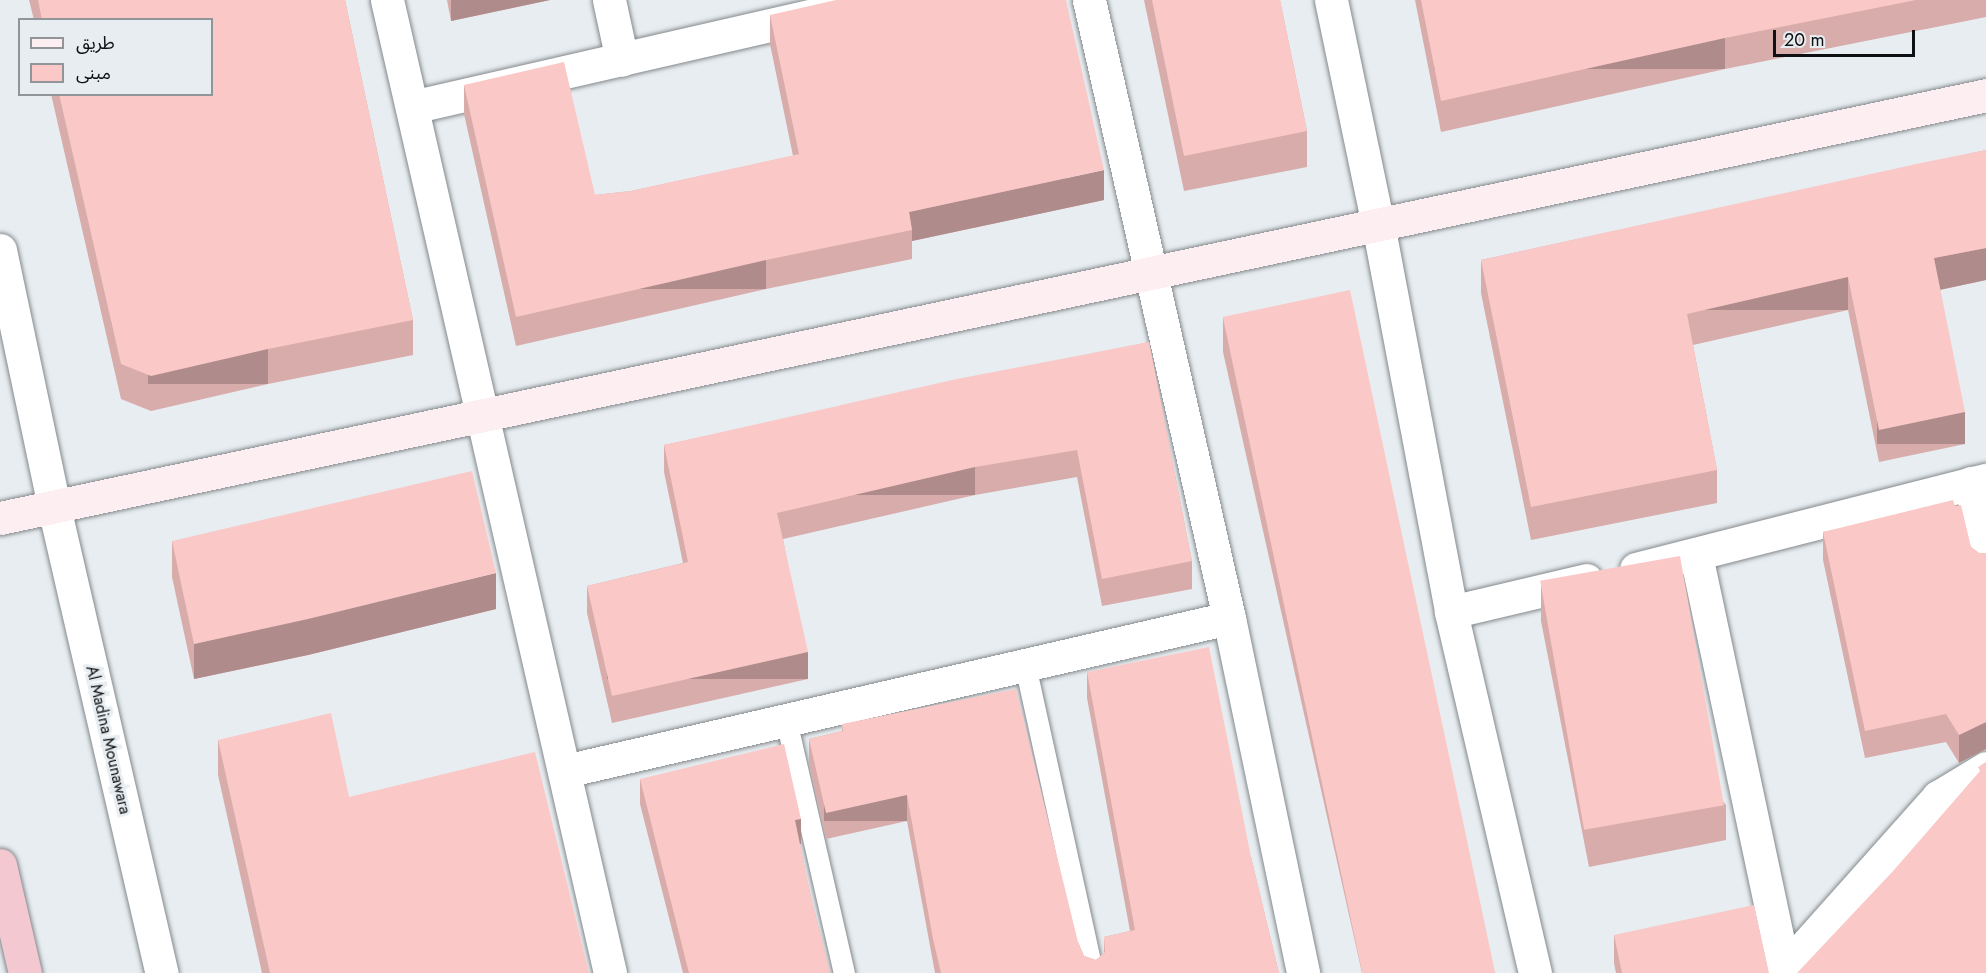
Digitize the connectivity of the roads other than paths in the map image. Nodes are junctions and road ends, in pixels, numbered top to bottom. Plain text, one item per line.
1 (387, 0) edge
2 (609, 0) edge
3 (1089, 0) edge
4 (1331, 0) edge
5 (865, 2) edge
6 (622, 60) junction
7 (1986, 95) edge
8 (412, 107) junction
9 (1378, 224) junction
10 (0, 250) edge
11 (1152, 273) junction
12 (483, 416) junction
13 (1979, 481) edge
14 (54, 507) junction
15 (0, 518) edge
16 (1696, 555) junction
17 (1986, 563) edge
18 (1452, 612) junction
19 (1229, 618) junction
20 (1025, 665) junction
21 (786, 720) junction
22 (1986, 768) edge
23 (565, 771) junction
24 (0, 865) edge
25 (1785, 971) edge
26 (24, 973) edge
27 (162, 973) edge
28 (610, 973) edge
29 (844, 973) edge
30 (1093, 973) edge
31 (1303, 973) edge
32 (1535, 973) edge

1 - 8 street
2 - 6 street
3 - 11 street
4 - 9 street
5 - 6 street
6 - 8 street
7 - 9 street
8 - 12 street
9 - 11 street
9 - 18 street
10 - 14 street, Al Madina Mounawara
11 - 12 street
11 - 19 street
12 - 14 street
12 - 23 street
13 - 16 street
13 - 17 street
14 - 15 street
14 - 27 street, Al Madina Mounawara
16 - 18 street
16 - 25 street
18 - 32 street
19 - 20 street
19 - 31 street
20 - 21 street
20 - 30 lane
21 - 23 street
21 - 29 lane
22 - 25 street
23 - 28 street
24 - 26 highway

